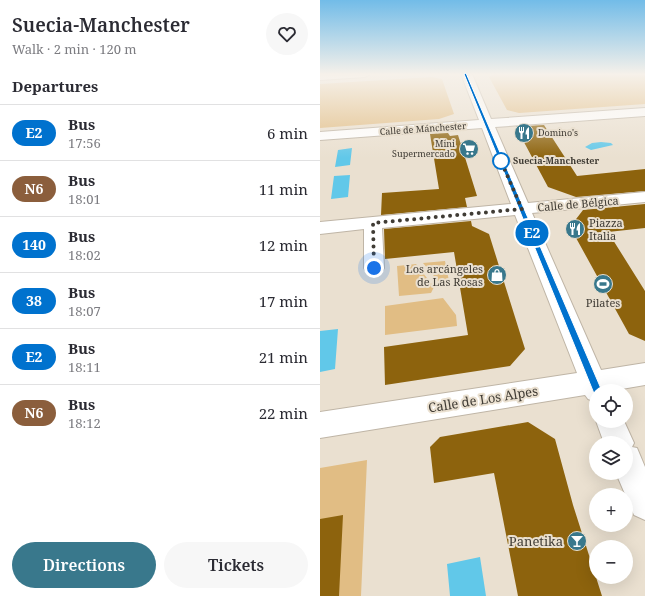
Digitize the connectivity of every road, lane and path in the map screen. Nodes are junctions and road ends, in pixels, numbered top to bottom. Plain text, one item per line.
1 (477, 102) edge
2 (645, 112) edge
3 (486, 124) junction
4 (320, 136) edge
5 (645, 197) edge
6 (522, 209) junction
7 (373, 223) junction
8 (320, 228) edge
9 (374, 268) dead end
10 (645, 374) edge
11 (595, 384) edge
12 (604, 384) edge
13 (589, 387) edge
14 (320, 425) edge
15 (633, 476) edge
16 (645, 504) edge

1 - 3 street
2 - 3 street, Calle de Mánchester
3 - 4 street, Calle de Mánchester
3 - 6 street
5 - 6 street, Calle de Bélgica
6 - 7 street, Calle de Bélgica
6 - 11 street
7 - 8 street, Calle de Bélgica
7 - 9 street
10 - 12 street, Calle de Los Alpes
13 - 14 street, Calle de Los Alpes
15 - 16 street

